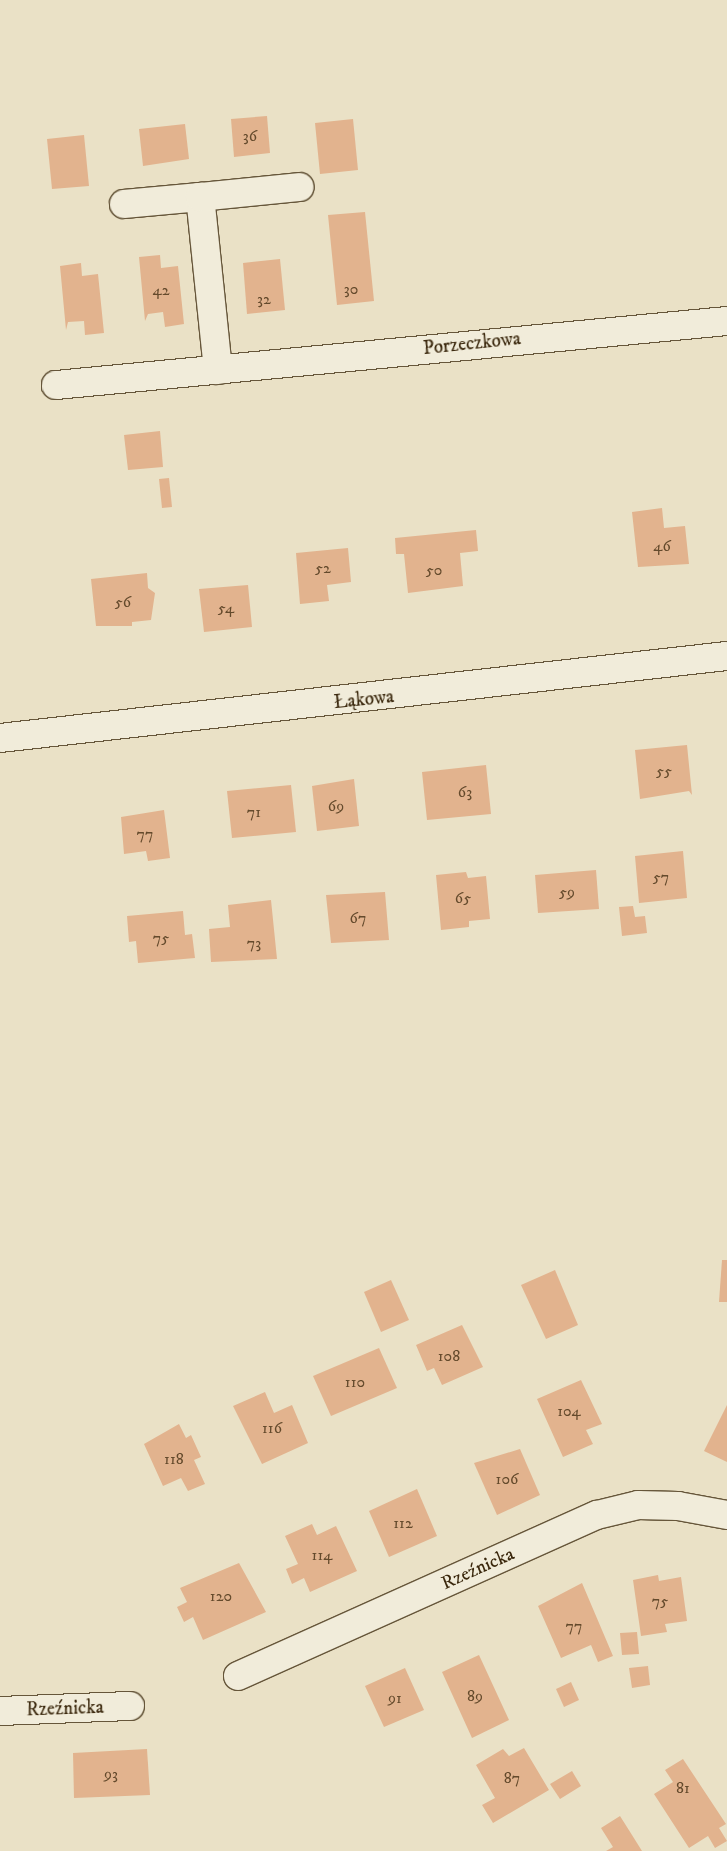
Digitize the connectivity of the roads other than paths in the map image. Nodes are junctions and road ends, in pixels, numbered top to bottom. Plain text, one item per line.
1 (300, 187) dead end
2 (200, 197) junction
3 (124, 204) dead end
4 (727, 322) edge
5 (218, 370) junction
6 (56, 385) dead end
7 (727, 656) edge
8 (0, 738) edge
9 (727, 1515) edge
10 (238, 1676) dead end
11 (130, 1706) dead end
12 (0, 1711) edge

1 - 2 street
2 - 3 street
2 - 5 street
4 - 5 street, Porzeczkowa
5 - 6 street, Porzeczkowa
7 - 8 street, Łąkowa
9 - 10 street, Rzeźnicka
11 - 12 street, Rzeźnicka

